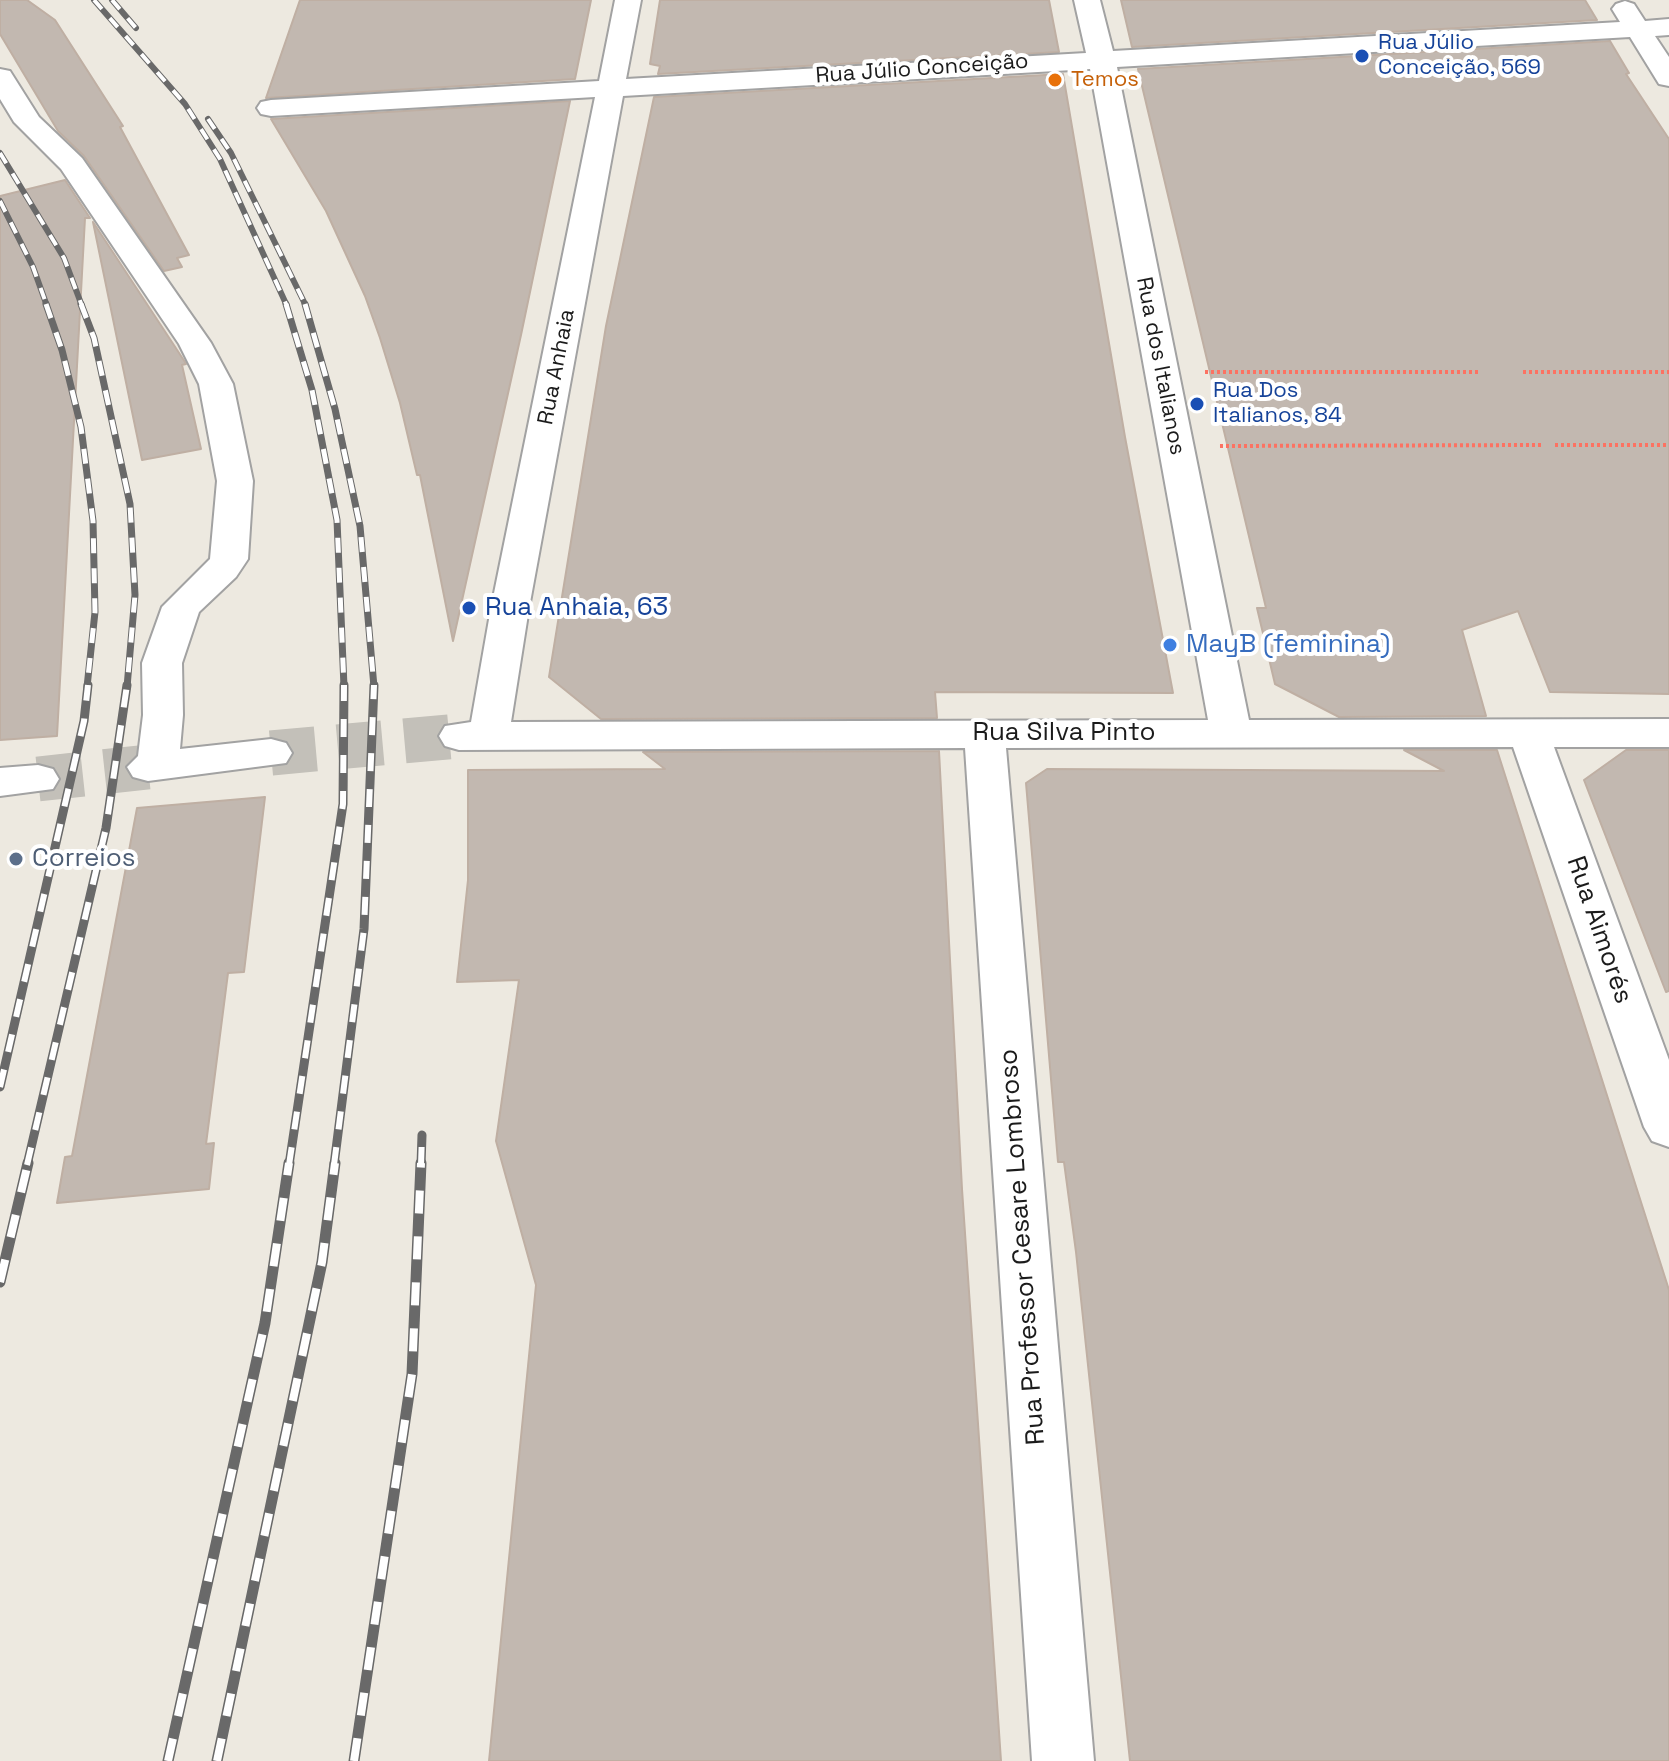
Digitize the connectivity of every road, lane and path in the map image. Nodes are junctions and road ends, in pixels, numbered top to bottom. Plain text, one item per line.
1 (628, 0) edge
2 (1087, 0) edge
3 (1619, 0) edge
4 (1636, 27) junction
5 (1669, 27) edge
6 (1099, 60) junction
7 (0, 77) edge
8 (1669, 78) edge
9 (612, 89) junction
10 (271, 108) dead end
11 (1160, 372) junction
12 (1480, 372) dead end
13 (1523, 372) dead end
14 (1669, 372) edge
15 (1541, 445) dead end
16 (1555, 445) dead end
17 (1669, 445) edge
18 (1175, 446) junction
19 (1231, 732) junction
20 (1528, 732) junction
21 (984, 733) junction
22 (1669, 733) edge
23 (474, 735) joint
24 (271, 753) tunnel mouth
25 (1669, 1127) edge
26 (1063, 1761) edge

1 - 9 street, Rua Anhaia
2 - 6 street, Rua dos Italianos
3 - 4 street
4 - 5 street, Rua Júlio Conceição
4 - 6 street, Rua Júlio Conceição
4 - 8 street
6 - 9 street, Rua Júlio Conceição
6 - 11 street, Rua dos Italianos
7 - 24 street
9 - 10 street, Rua Júlio Conceição
9 - 23 street, Rua Anhaia
11 - 12 path
11 - 18 street, Rua dos Italianos
13 - 14 path
15 - 18 path
16 - 17 path
18 - 19 street, Rua dos Italianos
19 - 20 street, Rua Silva Pinto
19 - 21 street, Rua Silva Pinto
20 - 22 street, Rua Silva Pinto
20 - 25 street, Rua Aimorés
21 - 23 street, Rua Silva Pinto
21 - 26 street, Rua Professor Cesare Lombroso

